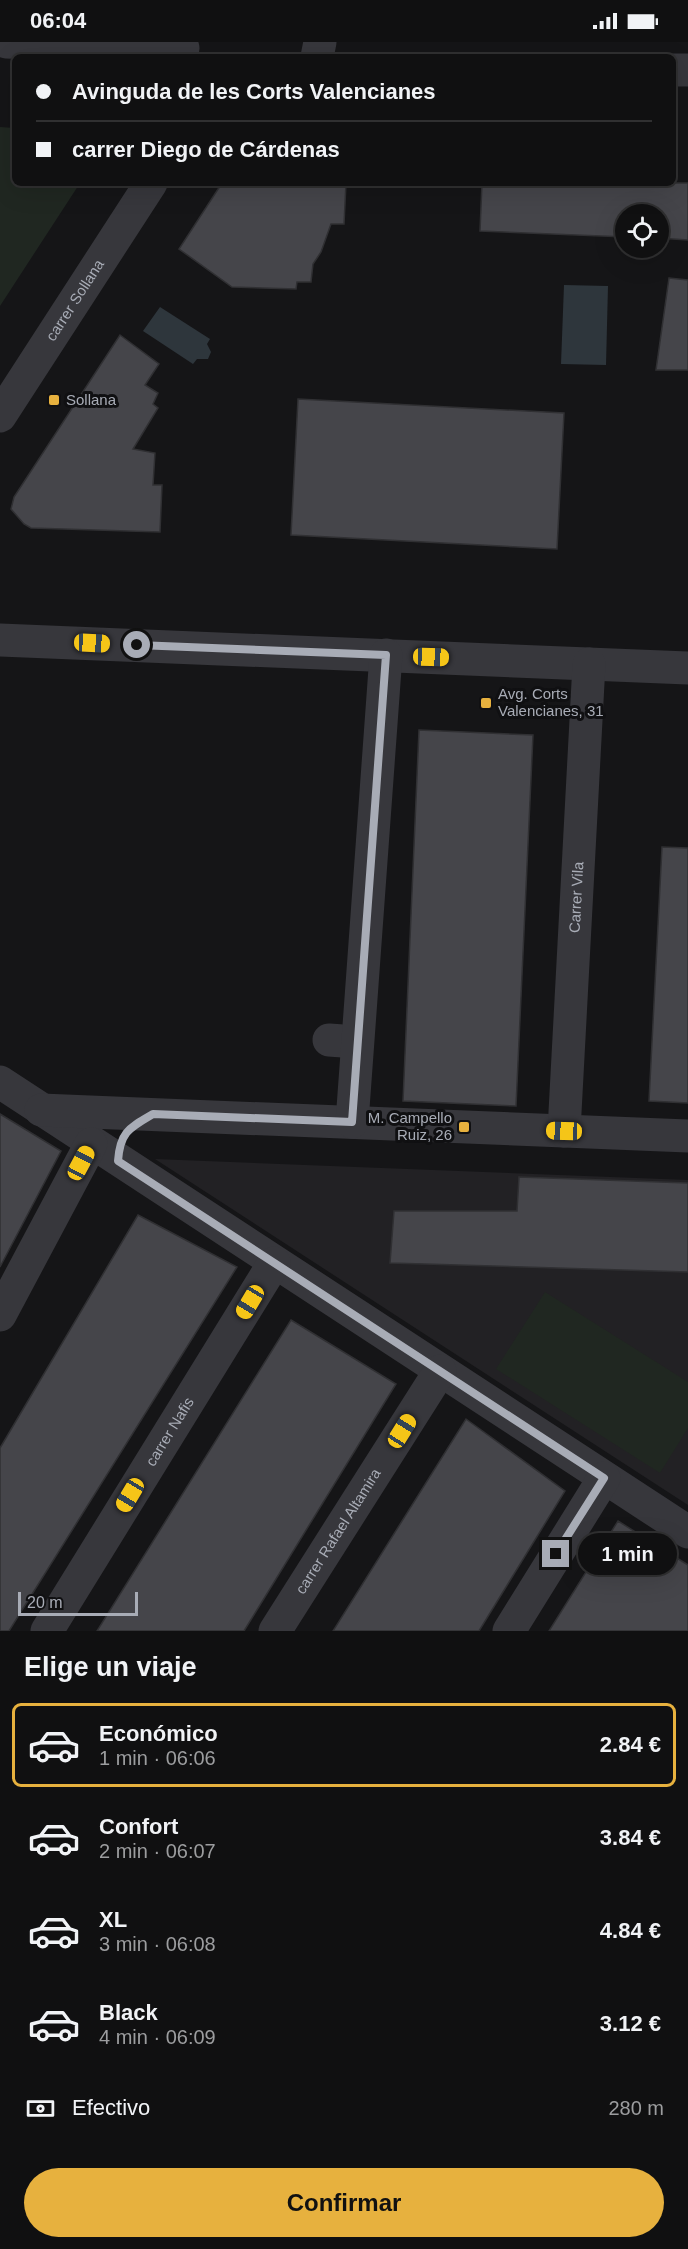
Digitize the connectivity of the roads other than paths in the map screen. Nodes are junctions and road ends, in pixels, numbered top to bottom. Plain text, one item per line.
1 (6, 42) edge
2 (184, 49) edge
3 (149, 186) edge
4 (0, 416) edge
5 (0, 640) edge
6 (386, 655) junction
7 (589, 664) junction
8 (688, 668) edge
9 (0, 1082) edge
10 (41, 1110) junction
11 (153, 1114) junction
12 (352, 1122) junction
13 (564, 1131) junction
14 (688, 1136) edge
15 (91, 1144) junction
16 (118, 1161) junction
17 (274, 1263) junction
18 (0, 1315) edge
19 (440, 1371) junction
20 (604, 1478) junction
21 (688, 1532) edge
22 (47, 1631) edge
23 (275, 1631) edge
24 (508, 1631) edge

1 - 2 street
3 - 4 street, carrer Sollana
5 - 6 street
6 - 7 street
6 - 12 street
7 - 8 street
7 - 13 street, Carrer Vila
9 - 10 street
10 - 11 street
10 - 15 street
11 - 12 street
11 - 16 street
12 - 13 street
13 - 14 street
15 - 16 street
15 - 18 street
16 - 17 street
17 - 19 street
17 - 22 street, carrer Nafis
19 - 20 street
19 - 23 street, carrer Rafael Altamira
20 - 21 street
20 - 24 street

